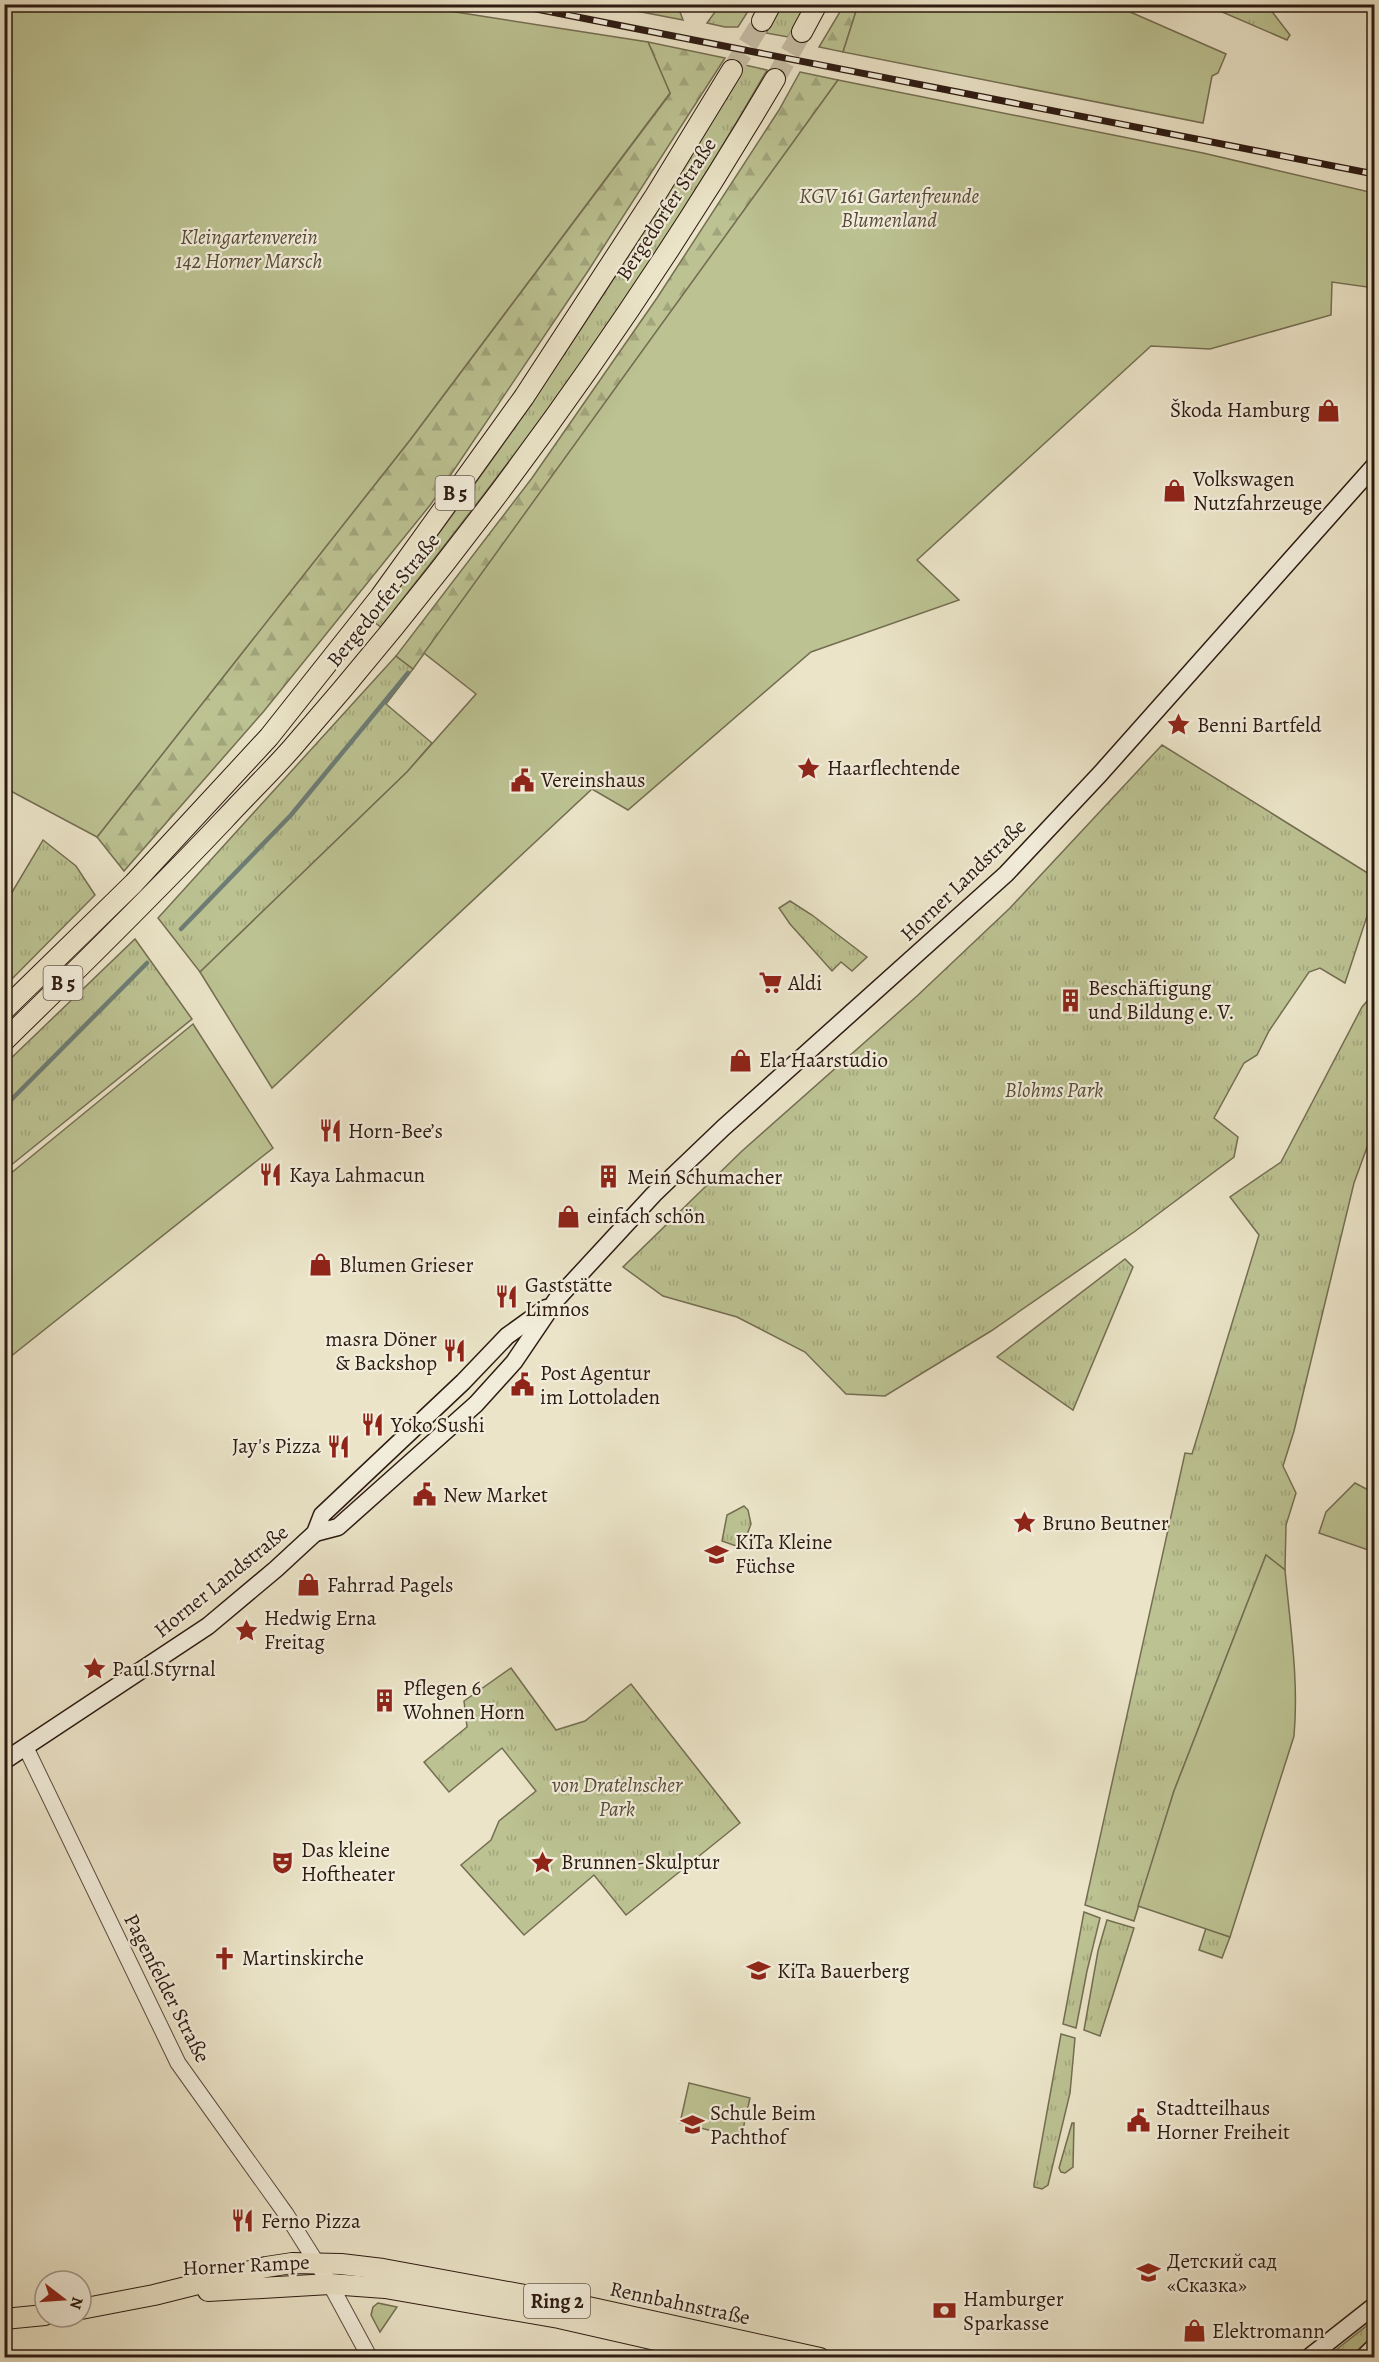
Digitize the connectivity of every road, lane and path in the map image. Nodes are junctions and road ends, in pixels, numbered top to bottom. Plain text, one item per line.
1 (817, 4) edge
2 (802, 32) tunnel mouth
3 (732, 70) tunnel mouth
4 (775, 79) tunnel mouth
5 (1374, 466) edge
6 (4, 1010) edge
7 (4, 1041) edge
8 (556, 1300) junction
9 (315, 1533) junction
10 (26, 1748) junction
11 (4, 1761) edge
12 (316, 2263) junction
13 (330, 2284) junction
14 (154, 2295) junction
15 (93, 2306) edge
16 (1374, 2306) edge
17 (33, 2315) edge
18 (4, 2319) edge
19 (1374, 2347) edge
20 (370, 2358) edge
21 (735, 2358) edge
22 (820, 2358) edge
23 (1308, 2358) edge
24 (1363, 2358) edge

1 - 2 main road
3 - 6 main road, Bergedorfer Straße / B 5
4 - 7 main road, Bergedorfer Straße / B 5
5 - 8 main road, Horner Landstraße
8 - 9 main road, Horner Landstraße
8 - 9 main road, Horner Landstraße
9 - 10 main road, Horner Landstraße
10 - 11 main road, Horner Landstraße
10 - 12 street, Pagenfelder Straße
12 - 13 street, Horner Rampe
12 - 14 main road, Horner Rampe / Ring 2
12 - 22 main road, Rennbahnstraße / Ring 2
13 - 14 main road, Horner Rampe / Ring 2
13 - 20 street
13 - 21 main road, Rennbahnstraße / Ring 2
14 - 15 main road, Horner Rampe
16 - 23 main road
17 - 18 main road
19 - 24 main road

